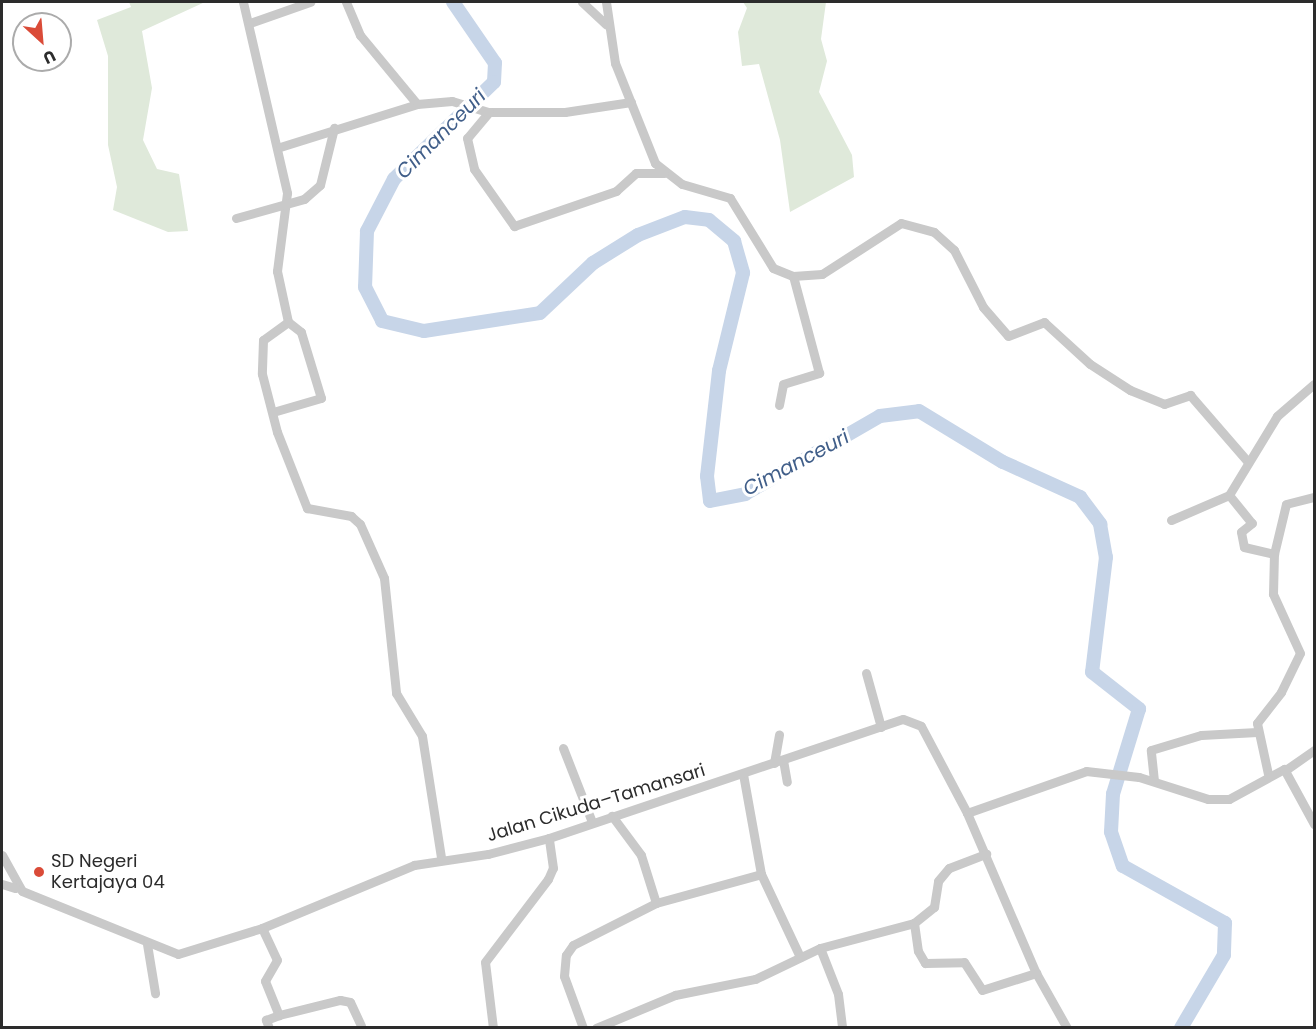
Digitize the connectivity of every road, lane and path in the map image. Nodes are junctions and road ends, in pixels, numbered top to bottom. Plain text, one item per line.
1 (243, 2) edge
2 (310, 2) edge
3 (346, 2) edge
4 (582, 2) edge
5 (606, 2) edge
6 (250, 23) junction
7 (606, 24) junction
8 (631, 102) junction
9 (417, 104) junction
10 (488, 112) dead end
11 (334, 128) junction
12 (279, 147) junction
13 (664, 172) junction
14 (288, 202) junction
15 (236, 218) dead end
16 (794, 276) junction
17 (288, 322) junction
18 (1314, 384) edge
19 (779, 405) dead end
20 (273, 411) junction
21 (1248, 462) junction
22 (1229, 495) junction
23 (1314, 497) edge
24 (1171, 520) dead end
25 (1274, 554) junction
26 (866, 673) dead end
27 (881, 727) junction
28 (1257, 732) junction
29 (779, 734) dead end
30 (563, 748) dead end
31 (1314, 750) edge
32 (778, 761) junction
33 (1287, 769) junction
34 (743, 774) junction
35 (1268, 774) junction
36 (1154, 781) junction
37 (787, 782) dead end
38 (967, 813) junction
39 (612, 816) junction
40 (592, 822) junction
41 (1314, 824) edge
42 (549, 838) junction
43 (986, 854) junction
44 (2, 855) edge
45 (441, 858) junction
46 (761, 874) junction
47 (2, 884) edge
48 (15, 888) junction
49 (656, 903) junction
50 (914, 923) junction
51 (262, 928) junction
52 (147, 944) junction
53 (820, 948) junction
54 (800, 957) junction
55 (1036, 973) junction
56 (155, 993) dead end
57 (279, 1016) junction
58 (361, 1026) dead end
59 (269, 1028) edge
60 (493, 1028) edge
61 (582, 1028) edge
62 (596, 1028) edge
63 (842, 1028) edge
64 (1067, 1028) edge

1 - 6 street
2 - 6 street
3 - 9 street
4 - 7 street
5 - 7 street
6 - 12 street
7 - 8 street
8 - 13 street
8 - 13 street
9 - 10 street
9 - 11 street
11 - 12 street
11 - 14 street
12 - 14 street
13 - 16 street
14 - 15 street
14 - 17 street
16 - 19 street
16 - 21 street
17 - 20 street
17 - 20 street
18 - 21 street
20 - 45 street
21 - 22 street
22 - 24 street
22 - 25 street
23 - 25 street
25 - 28 street
26 - 27 street
27 - 32 street, Jalan Cikuda–Tamansari
27 - 38 street, Jalan Cikuda–Tamansari
28 - 35 street
28 - 36 street
29 - 32 street
30 - 40 street
31 - 33 street
32 - 34 street, Jalan Cikuda–Tamansari
32 - 37 street
33 - 35 street
33 - 41 street
34 - 39 street, Jalan Cikuda–Tamansari
34 - 46 street
35 - 36 street
36 - 38 street
38 - 43 street, Jalan Cikuda–Tamansari
39 - 40 street, Jalan Cikuda–Tamansari
39 - 49 street
40 - 42 street, Jalan Cikuda–Tamansari
42 - 45 street, Jalan Cikuda–Tamansari
42 - 60 street
43 - 50 street
43 - 55 street, Jalan Cikuda–Tamansari
44 - 48 street
45 - 51 street, Jalan Cikuda–Tamansari
46 - 49 street
46 - 54 street
47 - 48 street, Jalan Cikuda–Tamansari
48 - 52 street, Jalan Cikuda–Tamansari
49 - 61 street
50 - 53 street
50 - 55 street
51 - 52 street, Jalan Cikuda–Tamansari
51 - 57 street
52 - 56 street
53 - 54 street
53 - 63 street
54 - 62 street
55 - 64 street, Jalan Cikuda–Tamansari
57 - 58 street
57 - 59 street

